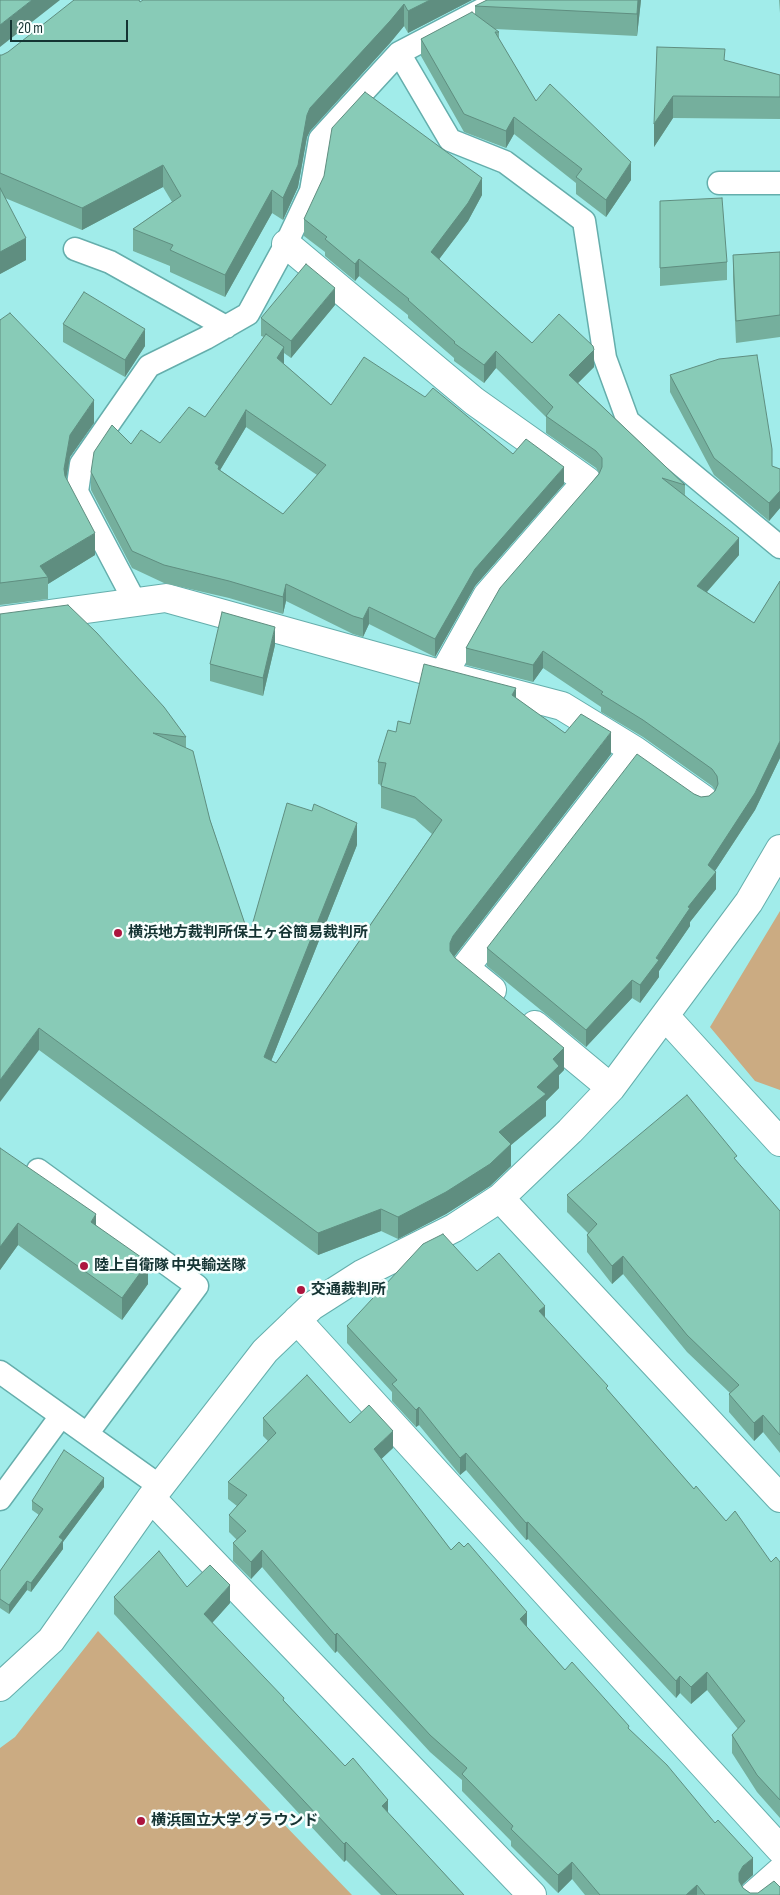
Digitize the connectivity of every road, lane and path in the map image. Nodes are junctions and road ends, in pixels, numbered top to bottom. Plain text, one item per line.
1 (493, 0) edge
2 (399, 53) junction
3 (719, 183) dead end
4 (780, 183) edge
5 (286, 244) junction
6 (75, 249) dead end
7 (226, 327) junction
8 (780, 547) edge
9 (135, 602) junction
10 (0, 621) edge
11 (443, 675) junction
12 (634, 750) junction
13 (703, 799) edge
14 (774, 845) edge
15 (664, 1016) junction
16 (611, 1088) junction
17 (780, 1142) edge
18 (38, 1170) dead end
19 (500, 1198) junction
20 (297, 1320) junction
21 (0, 1372) edge
22 (61, 1416) junction
23 (87, 1434) junction
24 (156, 1493) junction
25 (780, 1498) edge
26 (0, 1499) edge
27 (0, 1688) edge
28 (780, 1849) edge
29 (780, 1872) edge
30 (532, 1895) edge
31 (754, 1895) edge

1 - 2 lane
2 - 5 lane
2 - 8 lane
3 - 4 lane
5 - 7 lane
5 - 11 street
6 - 7 lane
7 - 9 lane
9 - 10 street
9 - 11 street
11 - 12 street
12 - 13 street
12 - 16 street
14 - 15 street
15 - 16 street
15 - 17 street
16 - 19 street
18 - 23 lane
19 - 20 street
19 - 25 street
20 - 24 street
20 - 28 street
21 - 22 lane
22 - 23 lane
22 - 26 lane
23 - 24 lane
24 - 27 street
24 - 30 street
29 - 31 street

